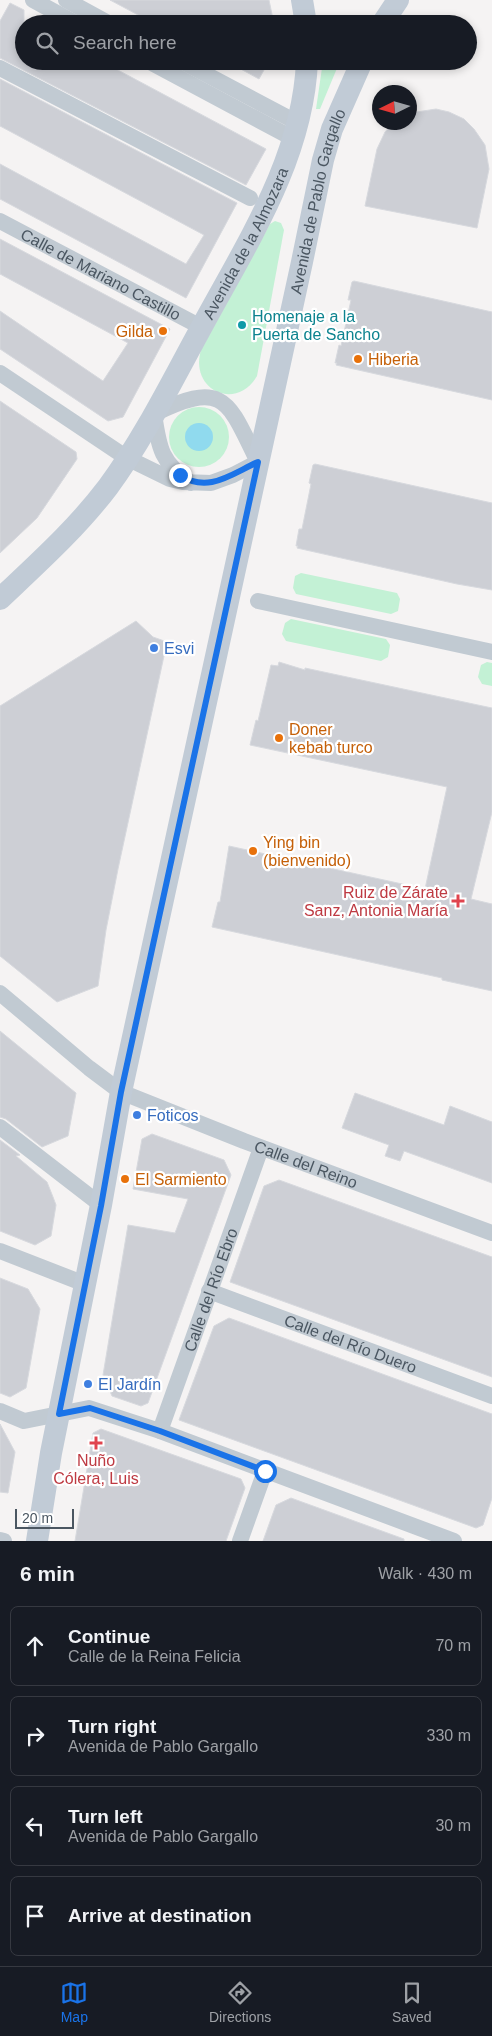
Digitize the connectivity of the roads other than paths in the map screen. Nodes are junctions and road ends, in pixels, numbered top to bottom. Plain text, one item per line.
1 (33, 0) edge
2 (66, 0) edge
3 (302, 0) edge
4 (398, 0) edge
5 (60, 15) edge
6 (94, 15) edge
7 (304, 15) edge
8 (386, 15) edge
9 (0, 68) edge
10 (167, 70) edge
11 (196, 70) edge
12 (306, 70) edge
13 (358, 70) edge
14 (296, 131) junction
15 (250, 198) dead end
16 (0, 221) edge
17 (201, 327) junction
18 (0, 373) edge
19 (154, 414) junction
20 (128, 458) junction
21 (258, 462) junction
22 (191, 483) junction
23 (0, 599) edge
24 (258, 601) dead end
25 (492, 652) edge
26 (0, 993) edge
27 (121, 1092) junction
28 (0, 1128) edge
29 (262, 1148) junction
30 (101, 1206) junction
31 (492, 1233) edge
32 (0, 1251) edge
33 (84, 1284) junction
34 (210, 1291) junction
35 (492, 1396) edge
36 (0, 1411) edge
37 (59, 1414) junction
38 (160, 1431) junction
39 (265, 1471) junction
40 (0, 1540) edge
41 (4, 1541) edge
42 (37, 1541) edge
43 (240, 1541) edge
44 (454, 1541) edge

1 - 5 street
2 - 6 street
3 - 7 street
4 - 8 street
9 - 15 street
10 - 14 street
11 - 14 street
12 - 14 street, Avenida de la Almozara
13 - 21 street, Avenida de Pablo Gargallo
14 - 17 street, Avenida de la Almozara
16 - 17 street, Calle de Mariano Castillo
17 - 19 street, Avenida de la Almozara
18 - 20 street
19 - 20 street, Avenida de la Almozara
19 - 21 street
19 - 22 street
20 - 22 street
20 - 23 street, Avenida de la Almozara
21 - 22 street
21 - 27 street, Avenida de Pablo Gargallo
24 - 25 street
26 - 27 street, Calle del Reino
27 - 29 street, Calle del Reino
27 - 30 street, Avenida de Pablo Gargallo
28 - 30 street
29 - 31 street, Calle del Reino
29 - 34 street, Calle del Río Ebro
30 - 33 street, Avenida de Pablo Gargallo
32 - 33 street
33 - 37 street, Avenida de Pablo Gargallo
34 - 35 street, Calle del Río Duero
34 - 38 street, Calle del Río Ebro
36 - 37 street
37 - 38 street
37 - 42 street, Avenida de Pablo Gargallo
38 - 39 street
39 - 43 street
39 - 44 street
40 - 41 street

